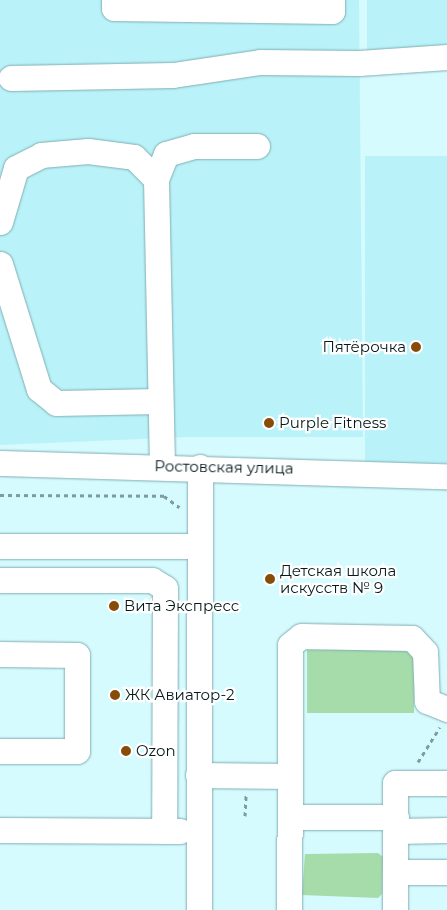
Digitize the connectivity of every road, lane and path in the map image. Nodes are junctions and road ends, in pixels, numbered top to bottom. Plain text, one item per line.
1 (114, 0) edge
2 (332, 0) edge
3 (447, 57) edge
4 (10, 78) dead end
5 (257, 146) dead end
6 (156, 179) junction
7 (0, 222) edge
8 (0, 264) edge
9 (160, 401) junction
10 (0, 463) edge
11 (162, 466) junction
12 (200, 466) junction
13 (447, 476) edge
14 (0, 494) edge
15 (200, 534) junction
16 (0, 546) edge
17 (0, 580) edge
18 (0, 654) edge
19 (447, 714) edge
20 (0, 751) edge
21 (198, 775) junction
22 (290, 776) junction
23 (405, 783) junction
24 (447, 783) edge
25 (246, 786) dead end
26 (245, 816) dead end
27 (290, 817) junction
28 (396, 824) junction
29 (0, 830) edge
30 (447, 830) edge
31 (164, 831) junction
32 (198, 831) junction
33 (396, 872) junction
34 (447, 872) edge
35 (199, 910) edge
36 (289, 910) edge
37 (395, 910) edge

1 - 2 street
3 - 4 street
5 - 6 street
6 - 7 street
6 - 9 street
8 - 9 street
9 - 11 street
10 - 11 street, Ростовская улица
11 - 12 street, Ростовская улица
12 - 13 street, Ростовская улица
12 - 15 street
14 - 15 path
15 - 16 street
15 - 21 street
17 - 31 street
18 - 20 street
19 - 22 street
19 - 23 path
21 - 22 street
21 - 32 street
22 - 27 street
23 - 24 street
23 - 28 street
25 - 26 path
27 - 28 street
27 - 36 street
28 - 30 street
28 - 33 street
29 - 31 street
31 - 32 street
32 - 35 street
33 - 34 street
33 - 37 street

